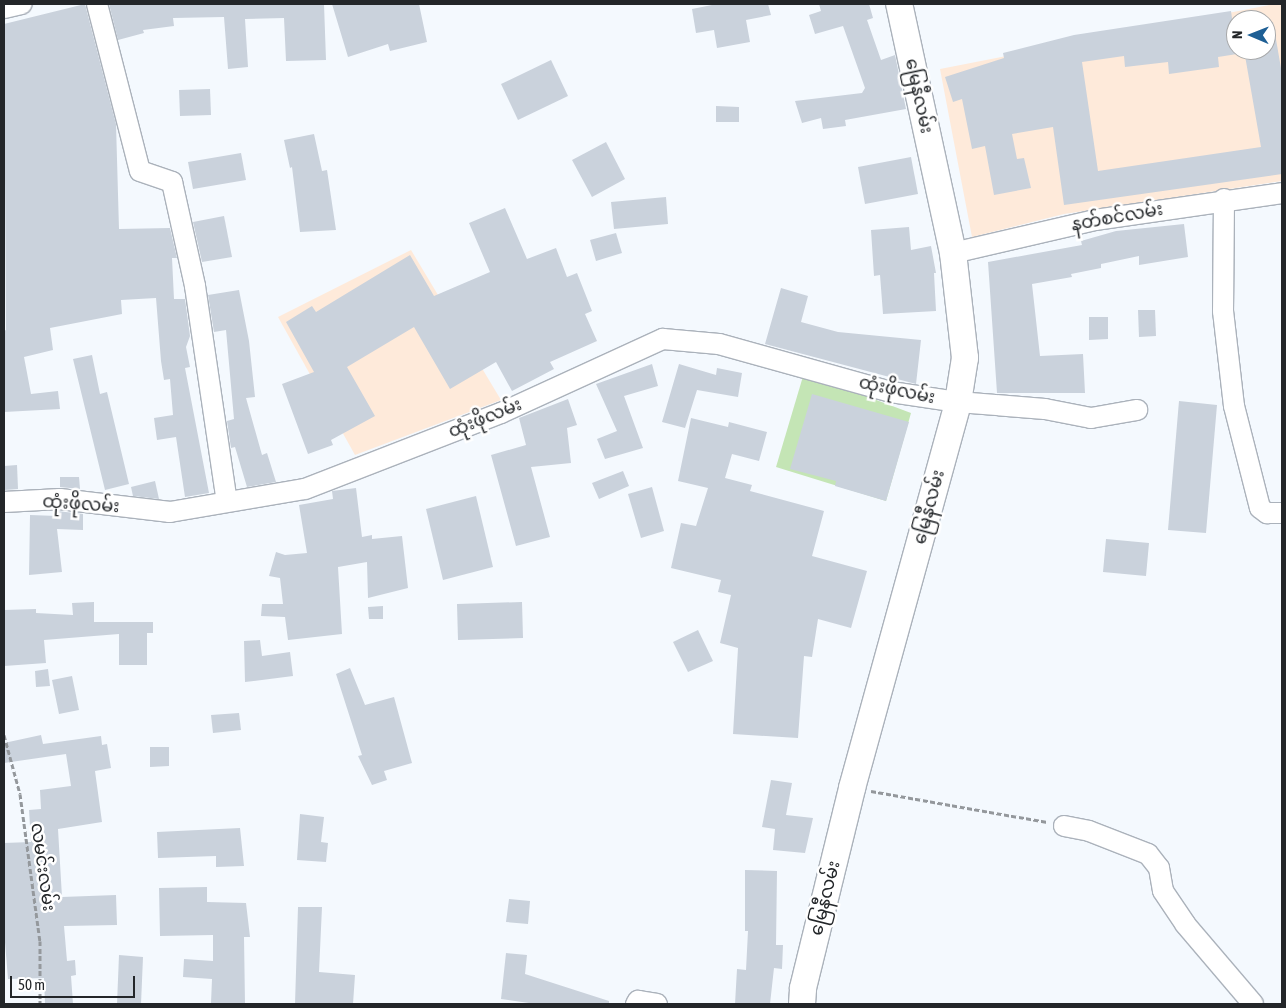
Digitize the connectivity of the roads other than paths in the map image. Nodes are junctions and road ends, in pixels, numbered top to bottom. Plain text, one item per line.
1 (22, 4) edge
2 (97, 4) edge
3 (899, 4) edge
4 (4, 8) edge
5 (1282, 193) edge
6 (1224, 199) junction
7 (953, 253) junction
8 (958, 402) junction
9 (1137, 410) dead end
10 (4, 502) edge
11 (227, 502) junction
12 (1282, 513) edge
13 (1064, 826) road end
14 (636, 1004) edge
15 (657, 1004) edge
16 (802, 1004) edge
17 (1252, 1004) edge

1 - 4 street
2 - 11 street
3 - 7 main road, မြေနီလမ်း
5 - 6 street, နတ်စင်လမ်း
6 - 7 street, နတ်စင်လမ်း
6 - 12 street
7 - 8 main road, မြေနီလမ်း
8 - 9 street, ထုံးဖိုလမ်း
8 - 11 street, ထုံးဖိုလမ်း
8 - 16 main road, မြေနီလမ်း
10 - 11 street, ထုံးဖိုလမ်း
13 - 17 street
14 - 15 street

